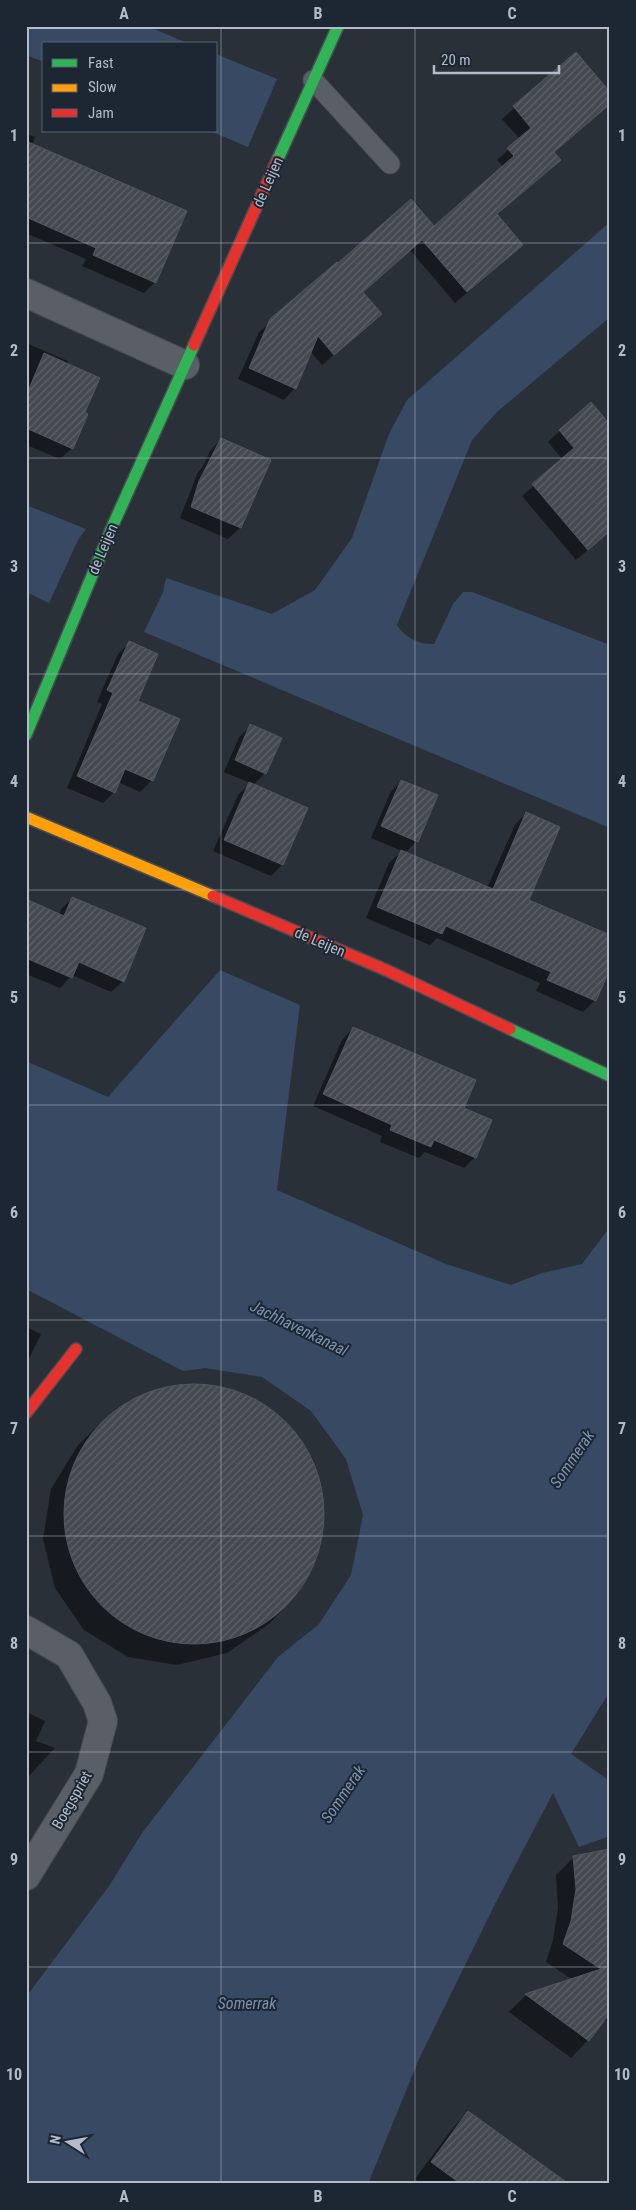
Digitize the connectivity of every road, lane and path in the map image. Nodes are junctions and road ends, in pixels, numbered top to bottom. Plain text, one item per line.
1 (338, 26) edge
2 (313, 80) junction
3 (390, 164) dead end
4 (26, 293) edge
5 (185, 365) junction
6 (26, 735) edge
7 (26, 817) edge
8 (610, 1076) edge
9 (76, 1349) dead end
10 (26, 1413) edge
11 (26, 1630) edge
12 (26, 1876) edge

1 - 2 street, de Leijen
2 - 3 lane
2 - 5 street, de Leijen
4 - 5 street
5 - 6 street, de Leijen
7 - 8 street, de Leijen
9 - 10 street
11 - 12 street, Boegspriet

